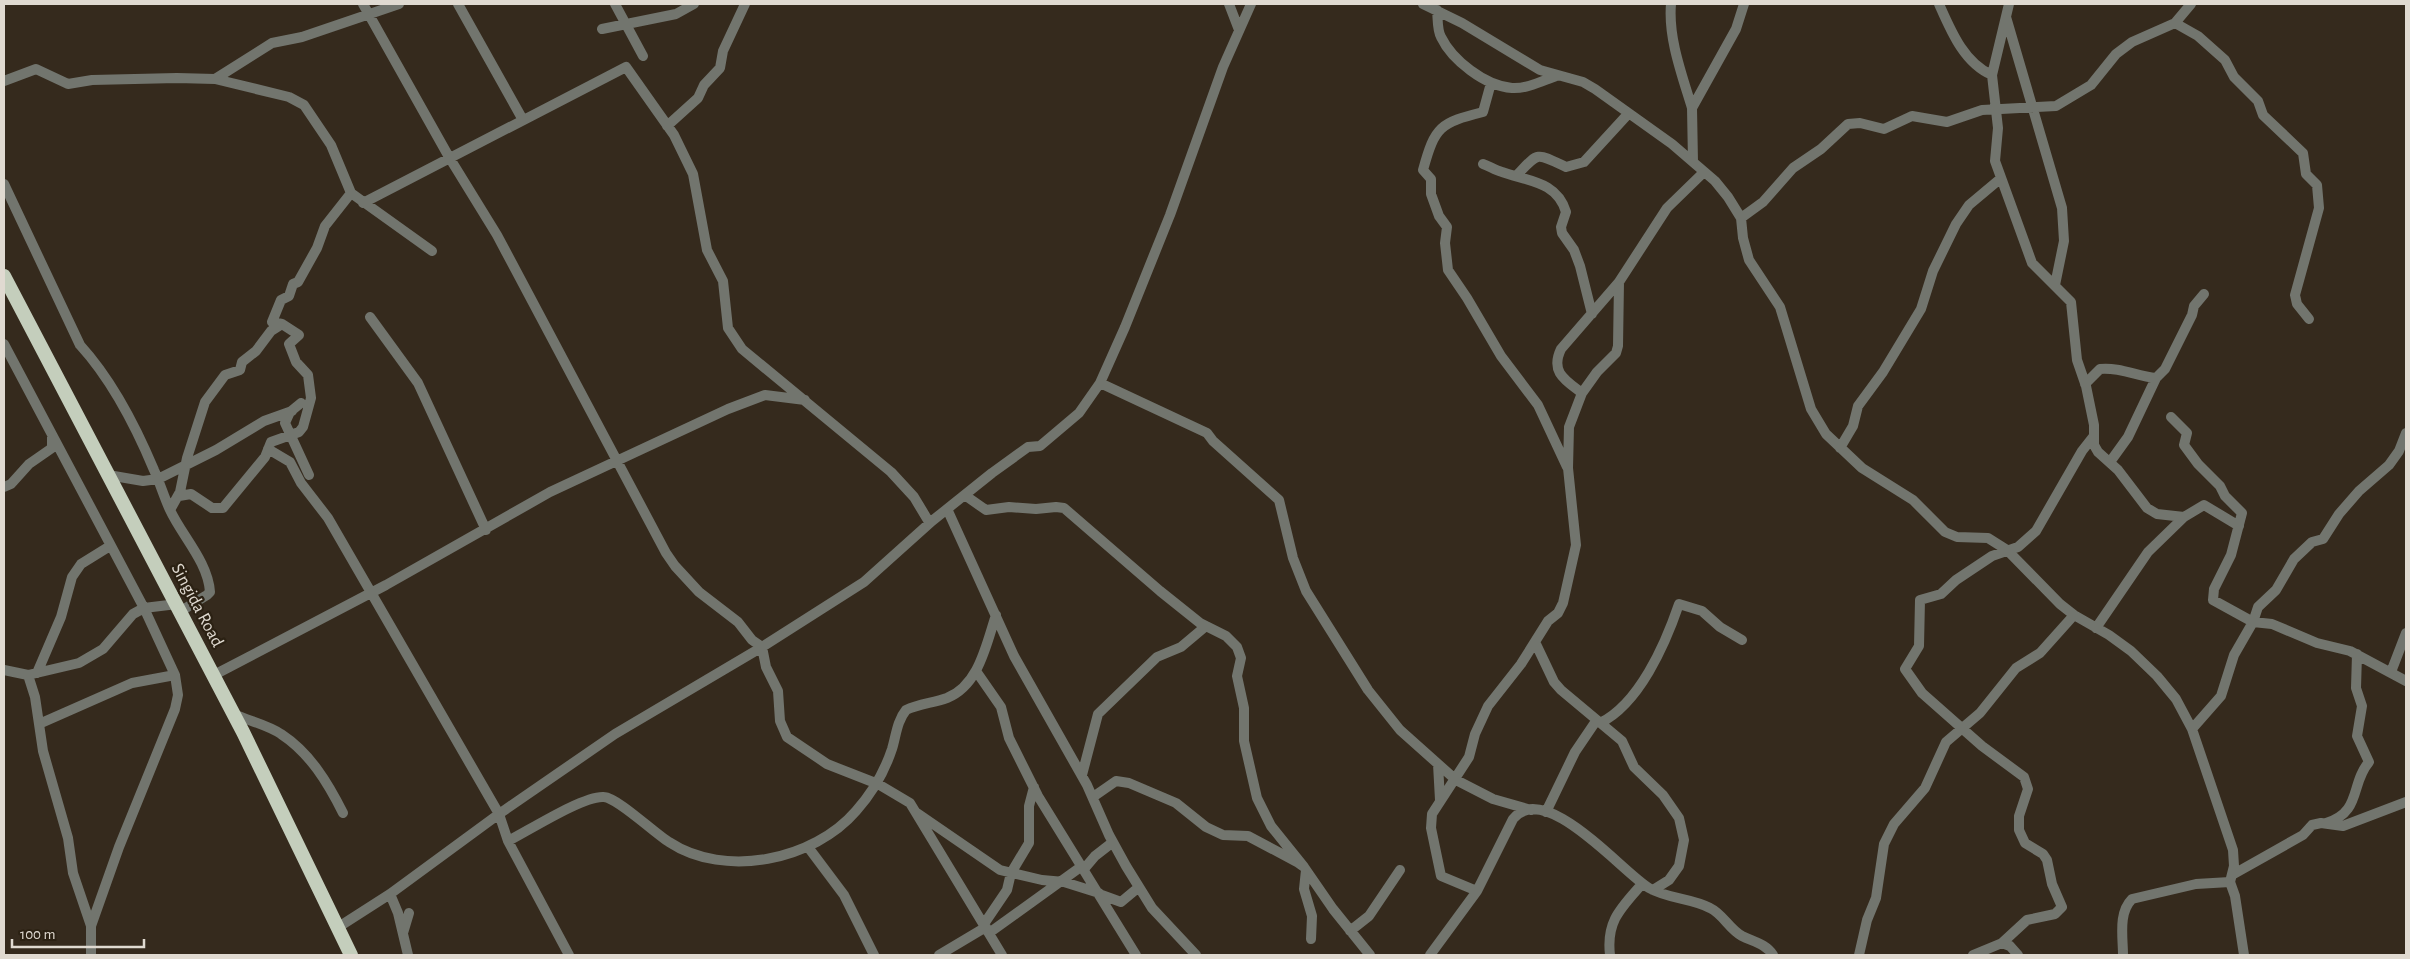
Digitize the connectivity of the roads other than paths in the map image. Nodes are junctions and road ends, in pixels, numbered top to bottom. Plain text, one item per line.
1 (399, 4) edge
2 (458, 4) edge
3 (615, 4) edge
4 (694, 4) edge
5 (745, 4) edge
6 (1229, 4) edge
7 (1251, 4) edge
8 (1423, 4) edge
9 (1671, 4) edge
10 (1744, 4) edge
11 (1939, 4) edge
12 (2009, 4) edge
13 (2190, 4) edge
14 (365, 8) edge
15 (1437, 10) junction
16 (2006, 16) junction
17 (2175, 23) junction
18 (626, 24) junction
19 (602, 29) dead end
20 (1239, 30) junction
21 (643, 56) dead end
22 (1992, 75) junction
23 (1556, 76) junction
24 (215, 79) junction
25 (4, 81) edge
26 (1492, 83) junction
27 (2033, 107) junction
28 (1692, 108) junction
29 (1996, 108) junction
30 (1628, 114) junction
31 (523, 120) junction
32 (667, 126) junction
33 (449, 157) junction
34 (1693, 162) junction
35 (1483, 164) dead end
36 (1704, 172) junction
37 (1516, 176) junction
38 (2000, 179) junction
39 (4, 184) edge
40 (351, 193) junction
41 (363, 203) junction
42 (1741, 218) junction
43 (432, 252) dead end
44 (4, 276) edge
45 (1619, 282) junction
46 (2055, 285) junction
47 (2204, 294) dead end
48 (1592, 314) junction
49 (370, 317) dead end
50 (2309, 319) dead end
51 (282, 324) junction
52 (4, 344) edge
53 (2156, 378) junction
54 (1100, 383) junction
55 (2085, 384) junction
56 (1582, 393) junction
57 (806, 400) junction
58 (301, 403) dead end
59 (292, 411) junction
60 (2171, 417) dead end
61 (2406, 433) edge
62 (290, 436) junction
63 (52, 437) junction
64 (2093, 437) junction
65 (1840, 448) junction
66 (268, 449) junction
67 (617, 462) junction
68 (2110, 462) junction
69 (185, 466) junction
70 (1568, 468) junction
71 (108, 475) junction
72 (309, 475) dead end
73 (158, 479) junction
74 (4, 487) edge
75 (179, 496) junction
76 (966, 496) junction
77 (170, 510) junction
78 (948, 511) junction
79 (2184, 517) junction
80 (932, 522) junction
81 (2239, 526) junction
82 (486, 530) junction
83 (110, 546) junction
84 (2007, 550) junction
85 (372, 592) junction
86 (144, 608) junction
87 (179, 608) junction
88 (996, 615) junction
89 (2074, 615) junction
90 (2253, 622) junction
91 (1206, 626) junction
92 (2096, 628) junction
93 (2406, 633) edge
94 (1742, 640) dead end
95 (1534, 642) junction
96 (762, 647) junction
97 (2357, 654) junction
98 (4, 669) edge
99 (976, 671) junction
100 (2391, 672) junction
101 (32, 674) junction
102 (175, 675) junction
103 (214, 676) junction
104 (2406, 681) edge
105 (234, 714) junction
106 (1598, 722) junction
107 (39, 724) junction
108 (1962, 729) junction
109 (2192, 729) junction
110 (1438, 764) junction
111 (1082, 775) junction
112 (1456, 780) junction
113 (878, 784) junction
114 (1034, 787) junction
115 (1092, 797) junction
116 (1440, 800) junction
117 (2406, 802) edge
118 (1531, 810) junction
119 (916, 812) junction
120 (1546, 812) junction
121 (343, 813) dead end
122 (499, 814) junction
123 (2326, 823) junction
124 (508, 842) junction
125 (1113, 842) junction
126 (808, 847) junction
127 (1083, 868) junction
128 (1305, 869) junction
129 (1400, 870) dead end
130 (1011, 873) junction
131 (2231, 878) junction
132 (1064, 882) junction
133 (1642, 884) junction
134 (1139, 887) junction
135 (1653, 890) junction
136 (1477, 891) junction
137 (390, 894) junction
138 (1099, 894) junction
139 (1123, 901) junction
140 (1149, 902) junction
141 (408, 913) dead end
142 (91, 926) junction
143 (337, 928) junction
144 (987, 928) junction
145 (1350, 931) junction
146 (403, 934) junction
147 (1311, 939) dead end
148 (2002, 943) junction
149 (92, 955) edge
150 (351, 955) edge
151 (408, 955) edge
152 (569, 955) edge
153 (874, 955) edge
154 (939, 955) edge
155 (1002, 955) edge
156 (1136, 955) edge
157 (1196, 955) edge
158 (1370, 955) edge
159 (1430, 955) edge
160 (1610, 955) edge
161 (1773, 955) edge
162 (1860, 955) edge
163 (1973, 955) edge
164 (2018, 955) edge
165 (2123, 955) edge
166 (2244, 955) edge

1 - 14 street
2 - 31 street
3 - 18 street
4 - 18 street
5 - 32 street
6 - 20 street
7 - 20 street
8 - 15 street
9 - 28 street
10 - 28 street
11 - 22 street
12 - 16 street
13 - 17 street
14 - 24 street
14 - 33 street
15 - 23 street
15 - 26 street
16 - 22 street
16 - 27 street
17 - 27 street
17 - 50 street
18 - 19 street
18 - 21 street
20 - 54 street
22 - 29 street
23 - 26 street
23 - 30 street
24 - 25 street
24 - 40 street
26 - 70 street
27 - 29 street
27 - 46 street
28 - 34 street
29 - 38 street
29 - 42 street
30 - 34 street
30 - 37 street
31 - 32 street
31 - 33 street
32 - 57 street
33 - 41 street
33 - 67 street
34 - 36 street
35 - 37 street
36 - 42 street
36 - 45 street
37 - 48 street
38 - 46 street
38 - 65 street
39 - 73 street
40 - 41 street
40 - 51 street
41 - 43 street
42 - 65 street
44 - 71 highway, Singida Road
45 - 48 street
45 - 56 street
46 - 55 street
47 - 53 street
48 - 56 street
49 - 82 street
51 - 62 street
51 - 69 street
52 - 63 street
53 - 55 street
53 - 68 street
54 - 76 street
54 - 110 street
55 - 64 street
56 - 70 street
57 - 67 street
57 - 80 street
58 - 59 street
59 - 62 street
59 - 69 street
60 - 81 street
61 - 90 street
62 - 66 street
62 - 72 street
63 - 74 street
63 - 83 street
64 - 68 street
64 - 84 street
65 - 84 street
66 - 75 street
66 - 85 street
67 - 82 street
67 - 96 street
68 - 79 street
69 - 73 street
69 - 75 street
70 - 95 street
71 - 73 street
71 - 87 highway, Singida Road
73 - 77 street
75 - 77 street
76 - 78 street
76 - 91 street
77 - 87 street
78 - 80 street
78 - 88 street
79 - 81 street
79 - 92 street
80 - 96 street
81 - 90 street
82 - 85 street
83 - 86 street
83 - 101 street
84 - 89 street
84 - 108 street
85 - 103 street
85 - 122 street
86 - 87 street
86 - 101 street
86 - 102 street
87 - 103 highway, Singida Road
88 - 99 street
88 - 111 street
89 - 92 street
89 - 108 street
90 - 97 street
90 - 109 street
91 - 111 street
91 - 128 street
92 - 109 street
93 - 100 street
94 - 106 street
95 - 106 street
95 - 112 street
96 - 113 street
96 - 122 street
97 - 100 street
97 - 123 street
98 - 101 street
99 - 113 street
99 - 114 street
100 - 104 street
101 - 107 street
102 - 107 street
102 - 142 street
103 - 105 highway, Singida Road
105 - 121 street
105 - 143 highway, Singida Road
106 - 120 street
106 - 135 street
107 - 142 street
108 - 148 street
108 - 162 street
109 - 131 street
110 - 112 street
110 - 116 street
111 - 115 street
112 - 116 street
112 - 118 street
113 - 119 street
113 - 126 street
114 - 127 street
114 - 130 street
115 - 125 street
115 - 128 street
116 - 136 street
117 - 123 street
118 - 120 street
118 - 136 street
119 - 130 street
119 - 144 street
120 - 133 street
122 - 124 street
122 - 137 street
123 - 131 street
124 - 126 street
124 - 152 street
125 - 127 street
125 - 134 street
126 - 153 street
127 - 132 street
127 - 138 street
128 - 145 street
128 - 147 street
129 - 145 street
130 - 132 street
130 - 144 street
131 - 165 street
131 - 166 street
132 - 138 street
132 - 144 street
133 - 135 street
133 - 160 street
134 - 139 street
134 - 140 street
135 - 161 street
136 - 159 street
137 - 143 street
137 - 146 street
138 - 139 street
138 - 156 street
139 - 140 street
140 - 157 street
141 - 146 street
142 - 149 street
143 - 150 highway, Singida Road
144 - 154 street
144 - 155 street
145 - 158 street
146 - 151 street
148 - 163 street
148 - 164 street

